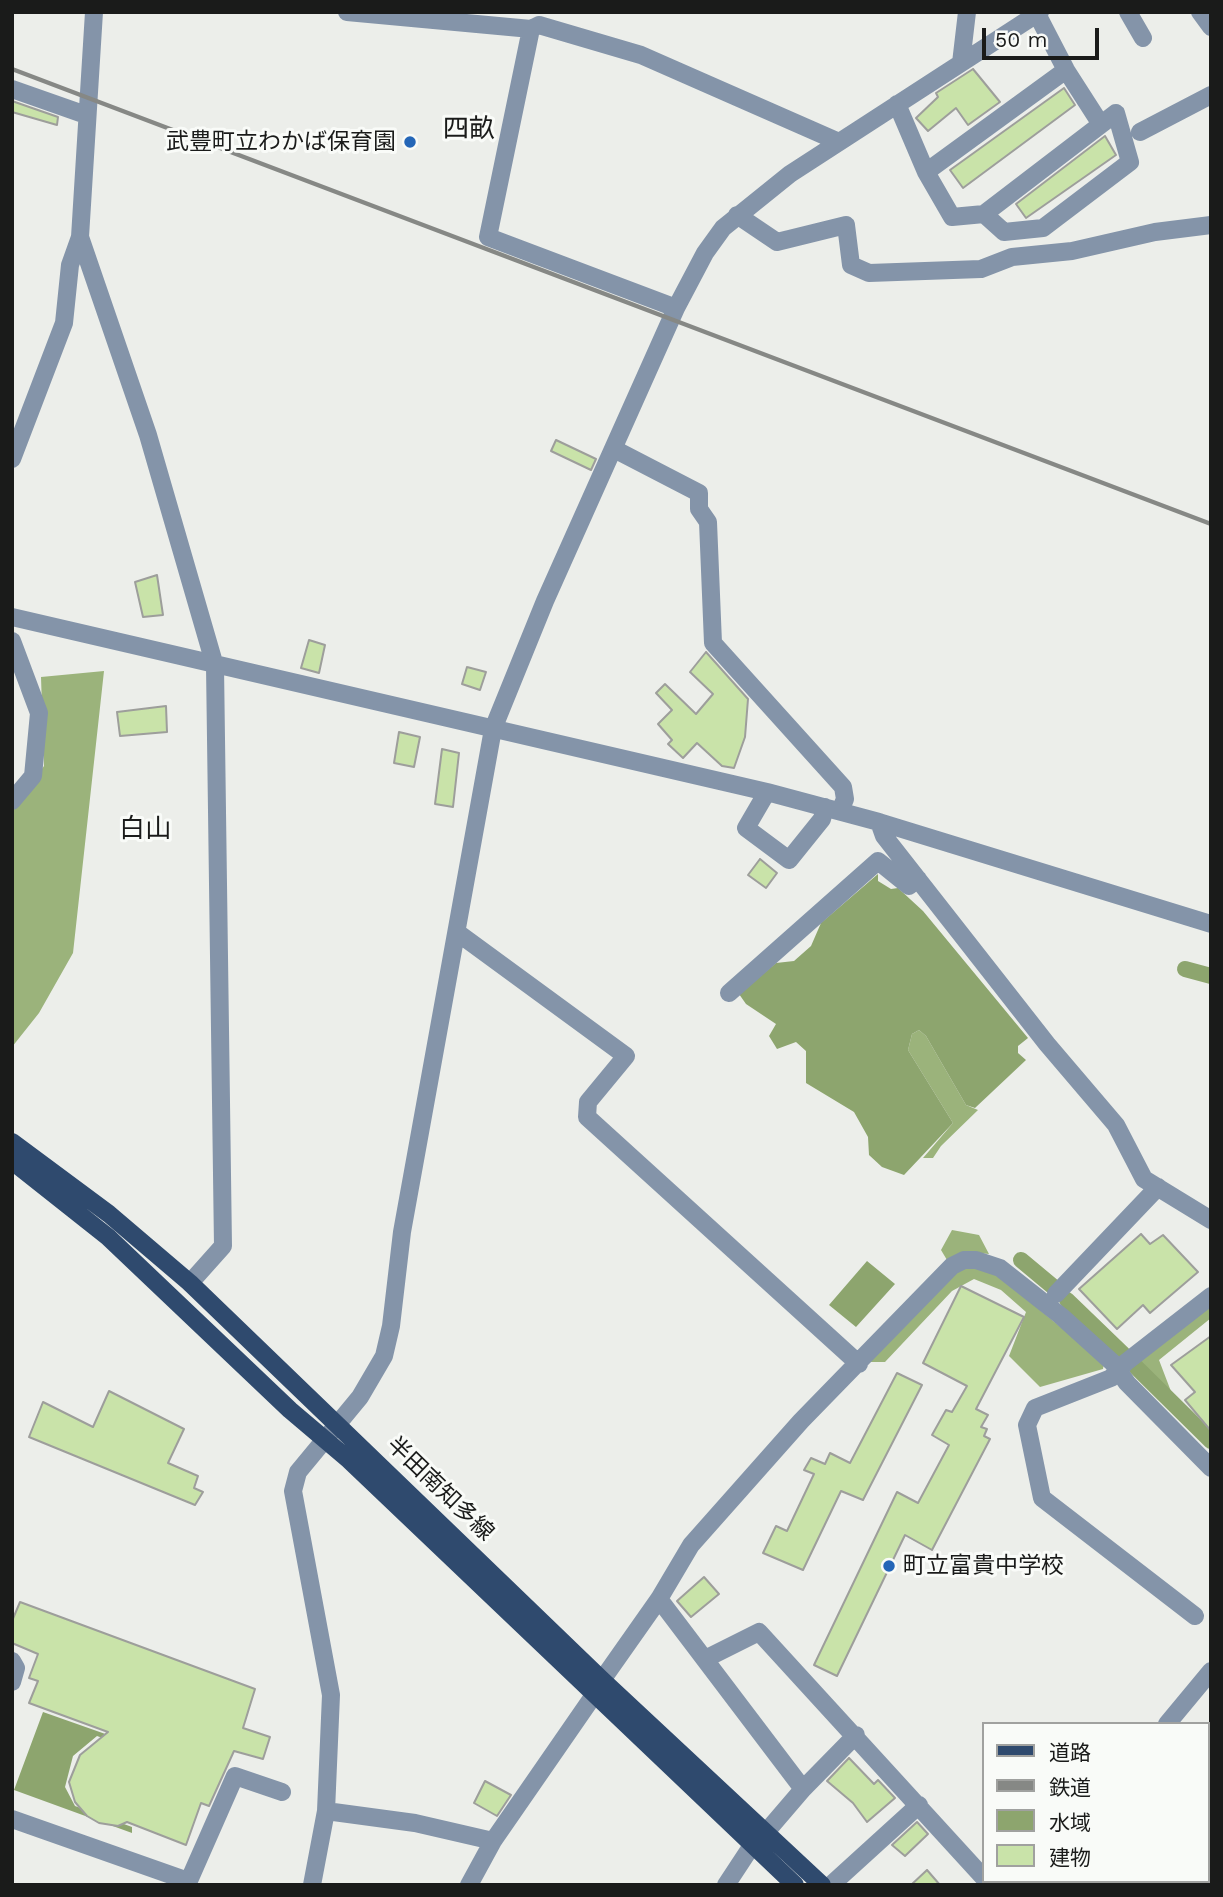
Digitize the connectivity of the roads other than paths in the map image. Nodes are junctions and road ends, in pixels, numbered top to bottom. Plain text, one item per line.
1 (94, 12) edge
2 (347, 12) edge
3 (967, 12) edge
4 (1128, 12) edge
5 (1200, 12) edge
6 (1038, 13) edge
7 (537, 22) edge
8 (1211, 27) edge
9 (1143, 38) dead end
10 (961, 63) junction
11 (1066, 70) junction
12 (12, 89) edge
13 (1211, 94) edge
14 (897, 104) junction
15 (86, 115) junction
16 (1100, 123) junction
17 (1140, 132) dead end
18 (839, 142) junction
19 (926, 173) junction
20 (984, 214) junction
21 (737, 215) junction
22 (1211, 225) edge
23 (80, 237) junction
24 (676, 308) junction
25 (614, 449) junction
26 (12, 459) edge
27 (12, 617) edge
28 (12, 641) edge
29 (215, 666) junction
30 (493, 729) junction
31 (767, 792) junction
32 (12, 801) edge
33 (832, 809) junction
34 (879, 822) junction
35 (918, 880) junction
36 (1211, 924) edge
37 (458, 933) junction
38 (729, 993) dead end
39 (12, 1142) edge
40 (12, 1161) edge
41 (1158, 1187) junction
42 (1211, 1220) edge
43 (190, 1283) junction
44 (1056, 1294) dead end
45 (1211, 1296) edge
46 (859, 1364) junction
47 (1119, 1369) junction
48 (337, 1423) junction
49 (325, 1439) junction
50 (1211, 1468) edge
51 (659, 1599) junction
52 (1195, 1616) dead end
53 (705, 1659) junction
54 (12, 1661) edge
55 (1211, 1671) edge
56 (12, 1682) edge
57 (598, 1687) junction
58 (1169, 1722) edge
59 (856, 1735) junction
60 (803, 1789) junction
61 (282, 1792) dead end
62 (919, 1805) junction
63 (326, 1811) junction
64 (12, 1819) edge
65 (767, 1831) junction
66 (493, 1841) junction
67 (753, 1844) junction
68 (982, 1876) edge
69 (187, 1883) edge
70 (312, 1885) edge
71 (469, 1885) edge
72 (726, 1885) edge
73 (795, 1885) edge
74 (822, 1885) edge
75 (831, 1885) edge

1 - 15 street
2 - 7 street
3 - 10 street
4 - 9 street
5 - 8 street
6 - 10 street
6 - 11 street
7 - 18 street
7 - 24 street
10 - 14 street
11 - 16 street
11 - 19 street
12 - 15 street
13 - 17 street
14 - 18 street
14 - 19 street
15 - 23 street
16 - 20 street
16 - 20 street
18 - 21 street
19 - 20 street
21 - 22 street
21 - 24 street
23 - 26 street
23 - 29 street
24 - 25 street
25 - 30 street
25 - 33 street
27 - 29 street
28 - 32 street
29 - 30 street
29 - 43 street
30 - 31 street
30 - 37 street
31 - 33 street
31 - 33 street
33 - 34 street
34 - 35 street
34 - 36 street
35 - 38 street
35 - 41 street
37 - 46 street
37 - 48 street
39 - 43 main road, 半田南知多線
40 - 49 main road, 半田南知多線
41 - 42 street
41 - 44 street
43 - 48 main road, 半田南知多線
45 - 47 street
46 - 47 street
46 - 51 street
47 - 50 street
47 - 52 street
48 - 49 street
48 - 57 main road, 半田南知多線
49 - 57 main road, 半田南知多線
49 - 63 street
51 - 53 street
51 - 57 street
53 - 59 street
53 - 60 street
54 - 56 street
55 - 58 street
57 - 65 main road, 半田南知多線
57 - 66 street
57 - 67 main road, 半田南知多線
59 - 60 street
59 - 62 street
60 - 65 street
61 - 69 street
62 - 68 street
62 - 75 street
63 - 66 street
63 - 70 street
64 - 69 street
65 - 74 main road, 半田南知多線
66 - 71 street
67 - 72 street
67 - 73 main road, 半田南知多線

